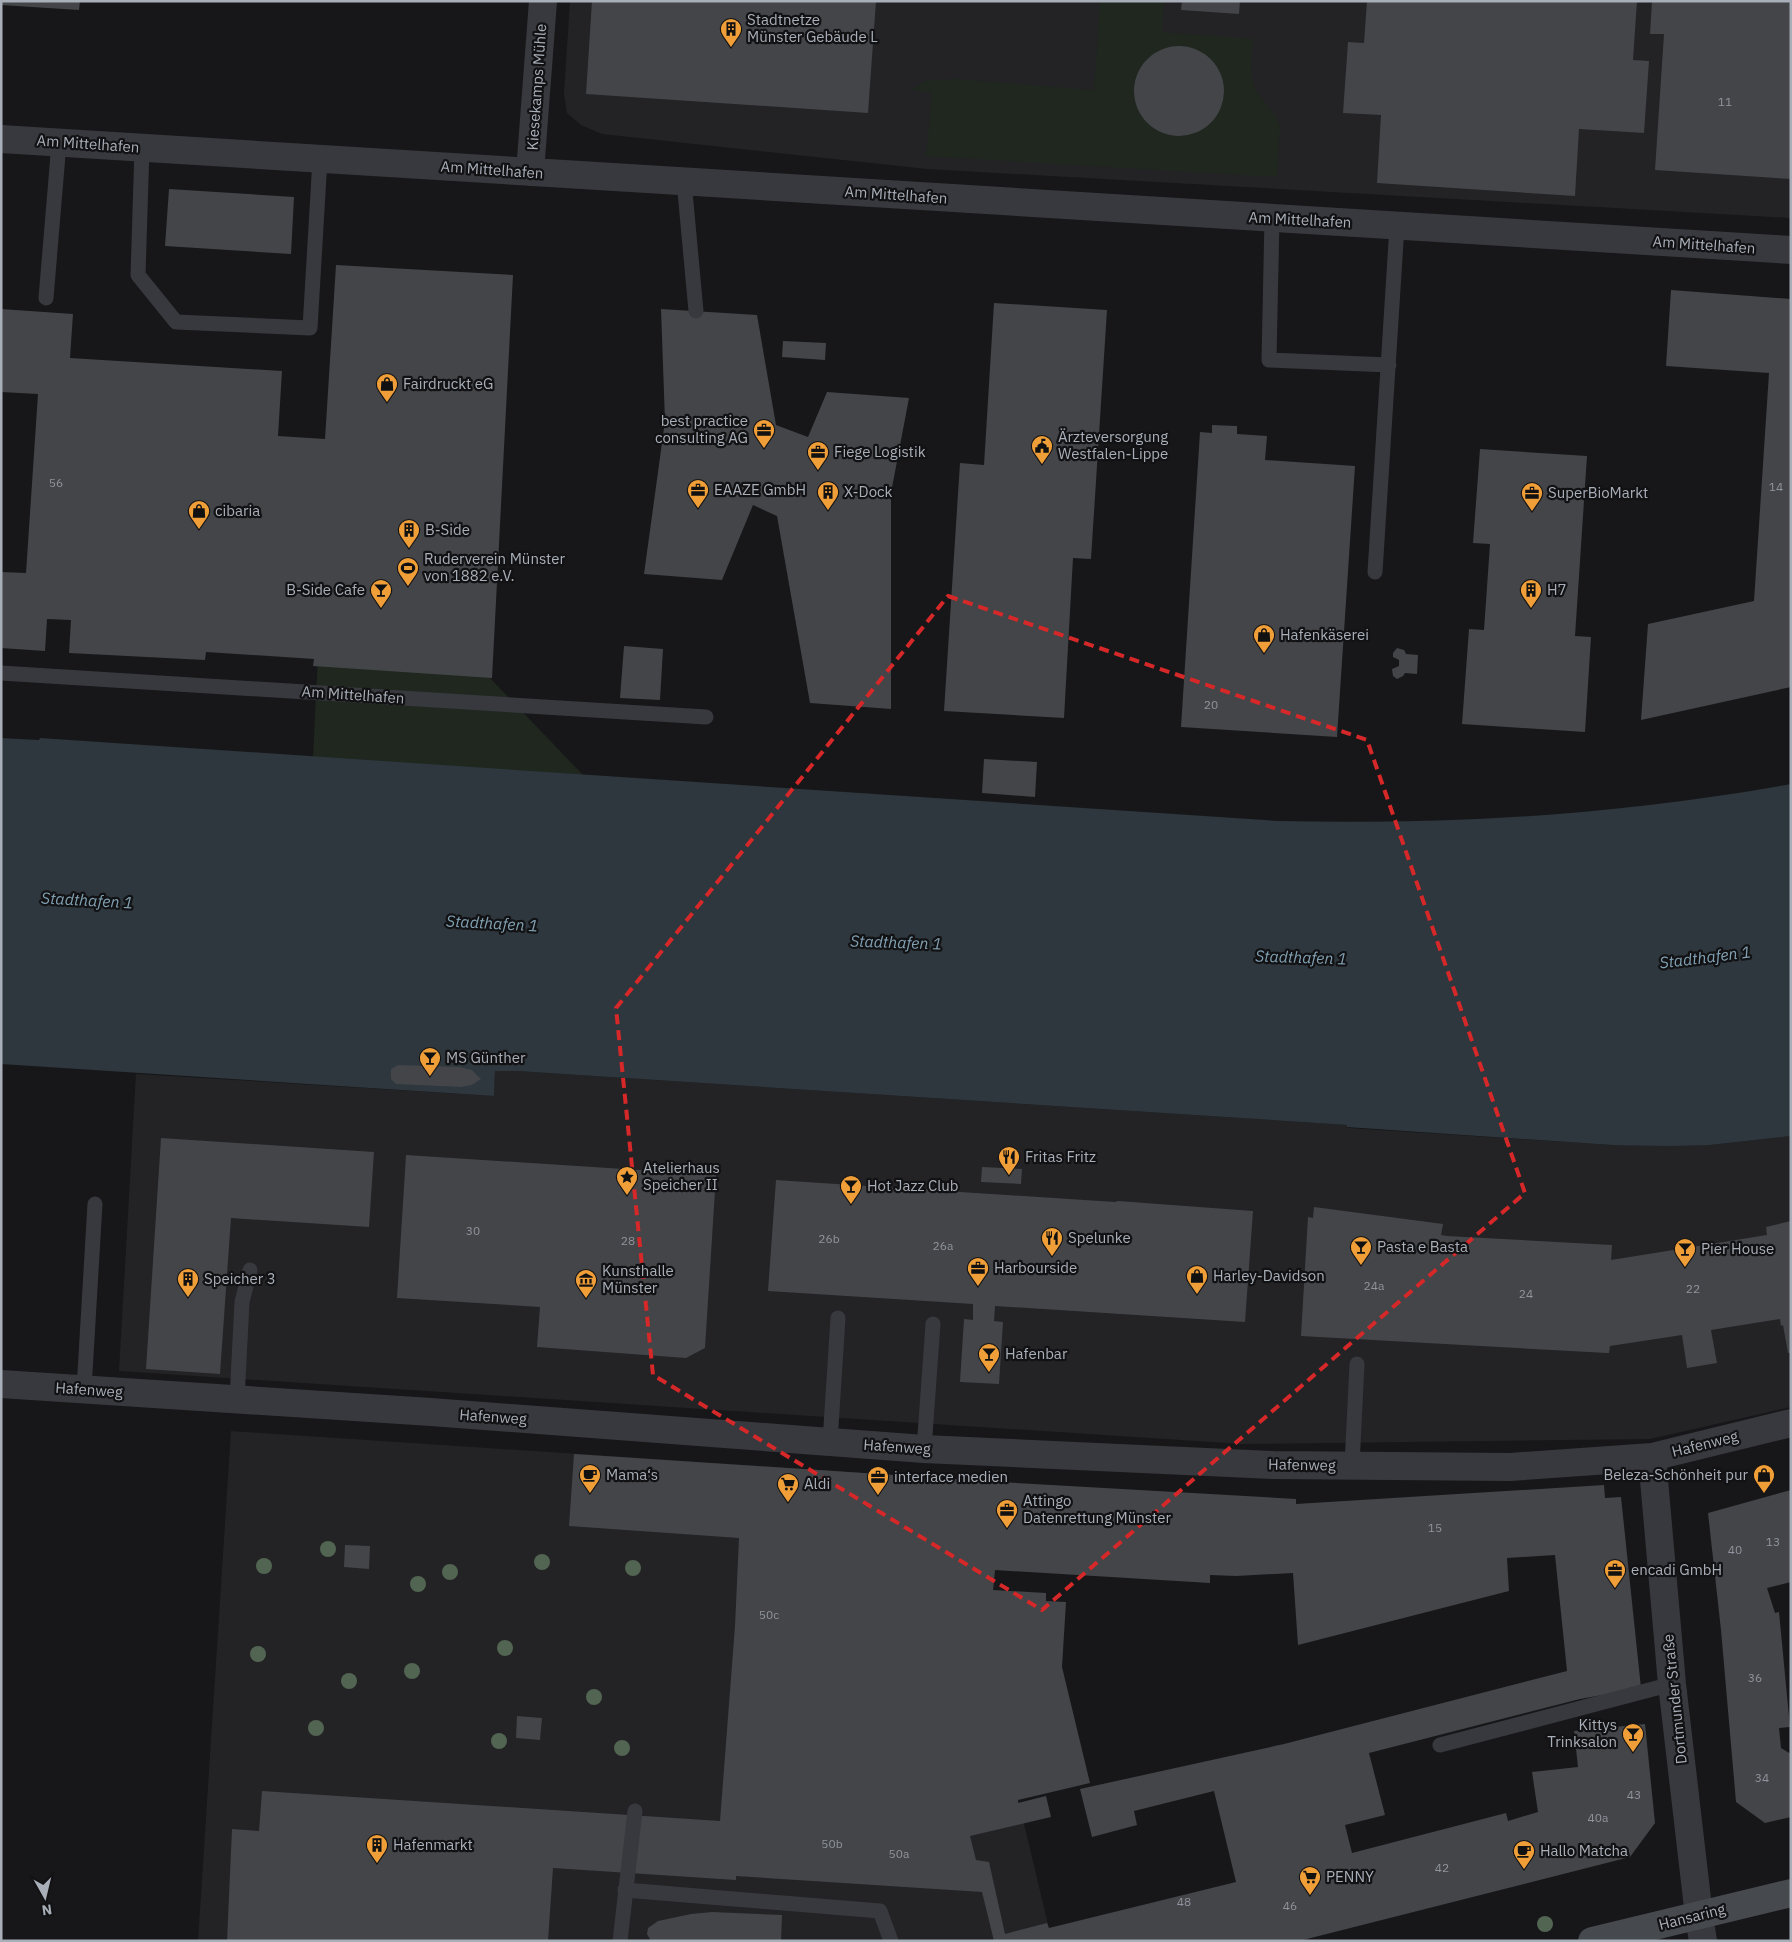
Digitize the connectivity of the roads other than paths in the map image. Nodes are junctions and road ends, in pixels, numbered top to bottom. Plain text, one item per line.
1 (543, 1) edge
2 (1, 139) edge
3 (59, 143) junction
4 (142, 148) junction
5 (320, 159) junction
6 (530, 172) junction
7 (684, 182) junction
8 (1272, 218) junction
9 (1397, 226) junction
10 (1791, 250) edge
11 (46, 298) dead end
12 (696, 311) dead end
13 (1389, 365) junction
14 (1375, 572) dead end
15 (1, 672) edge
16 (706, 717) dead end
17 (95, 1204) dead end
18 (250, 1270) dead end
19 (838, 1318) dead end
20 (934, 1324) dead end
21 (1357, 1364) dead end
22 (1, 1384) edge
23 (84, 1389) junction
24 (237, 1399) junction
25 (1791, 1423) edge
26 (830, 1442) junction
27 (924, 1449) junction
28 (1652, 1457) junction
29 (1352, 1465) junction
30 (1672, 1684) junction
31 (1440, 1745) dead end
32 (635, 1811) dead end
33 (625, 1890) junction
34 (1791, 1893) edge
35 (1701, 1928) edge
36 (620, 1941) edge
37 (892, 1941) edge
38 (1592, 1941) edge

1 - 6 street, Kiesekamps Mühle
2 - 3 street, Am Mittelhafen
3 - 4 street, Am Mittelhafen
3 - 11 lane
4 - 5 street, Am Mittelhafen
4 - 5 lane
5 - 6 street, Am Mittelhafen
6 - 7 street, Am Mittelhafen
7 - 8 street, Am Mittelhafen
7 - 12 lane
8 - 9 street, Am Mittelhafen
8 - 13 lane
9 - 10 street, Am Mittelhafen
9 - 13 lane
13 - 14 lane
15 - 16 lane, Am Mittelhafen
17 - 23 lane
18 - 24 lane
19 - 26 lane
20 - 27 lane
21 - 29 lane
22 - 23 street, Hafenweg
23 - 24 street, Hafenweg
24 - 26 street, Hafenweg
25 - 28 street, Hafenweg
26 - 27 street, Hafenweg
27 - 29 street, Hafenweg
28 - 29 street, Hafenweg
28 - 30 street, Dortmunder Straße
30 - 31 lane
30 - 35 street, Dortmunder Straße
32 - 33 lane
33 - 36 lane
33 - 37 lane
34 - 35 main road, Hansaring
35 - 38 main road, Hansaring

